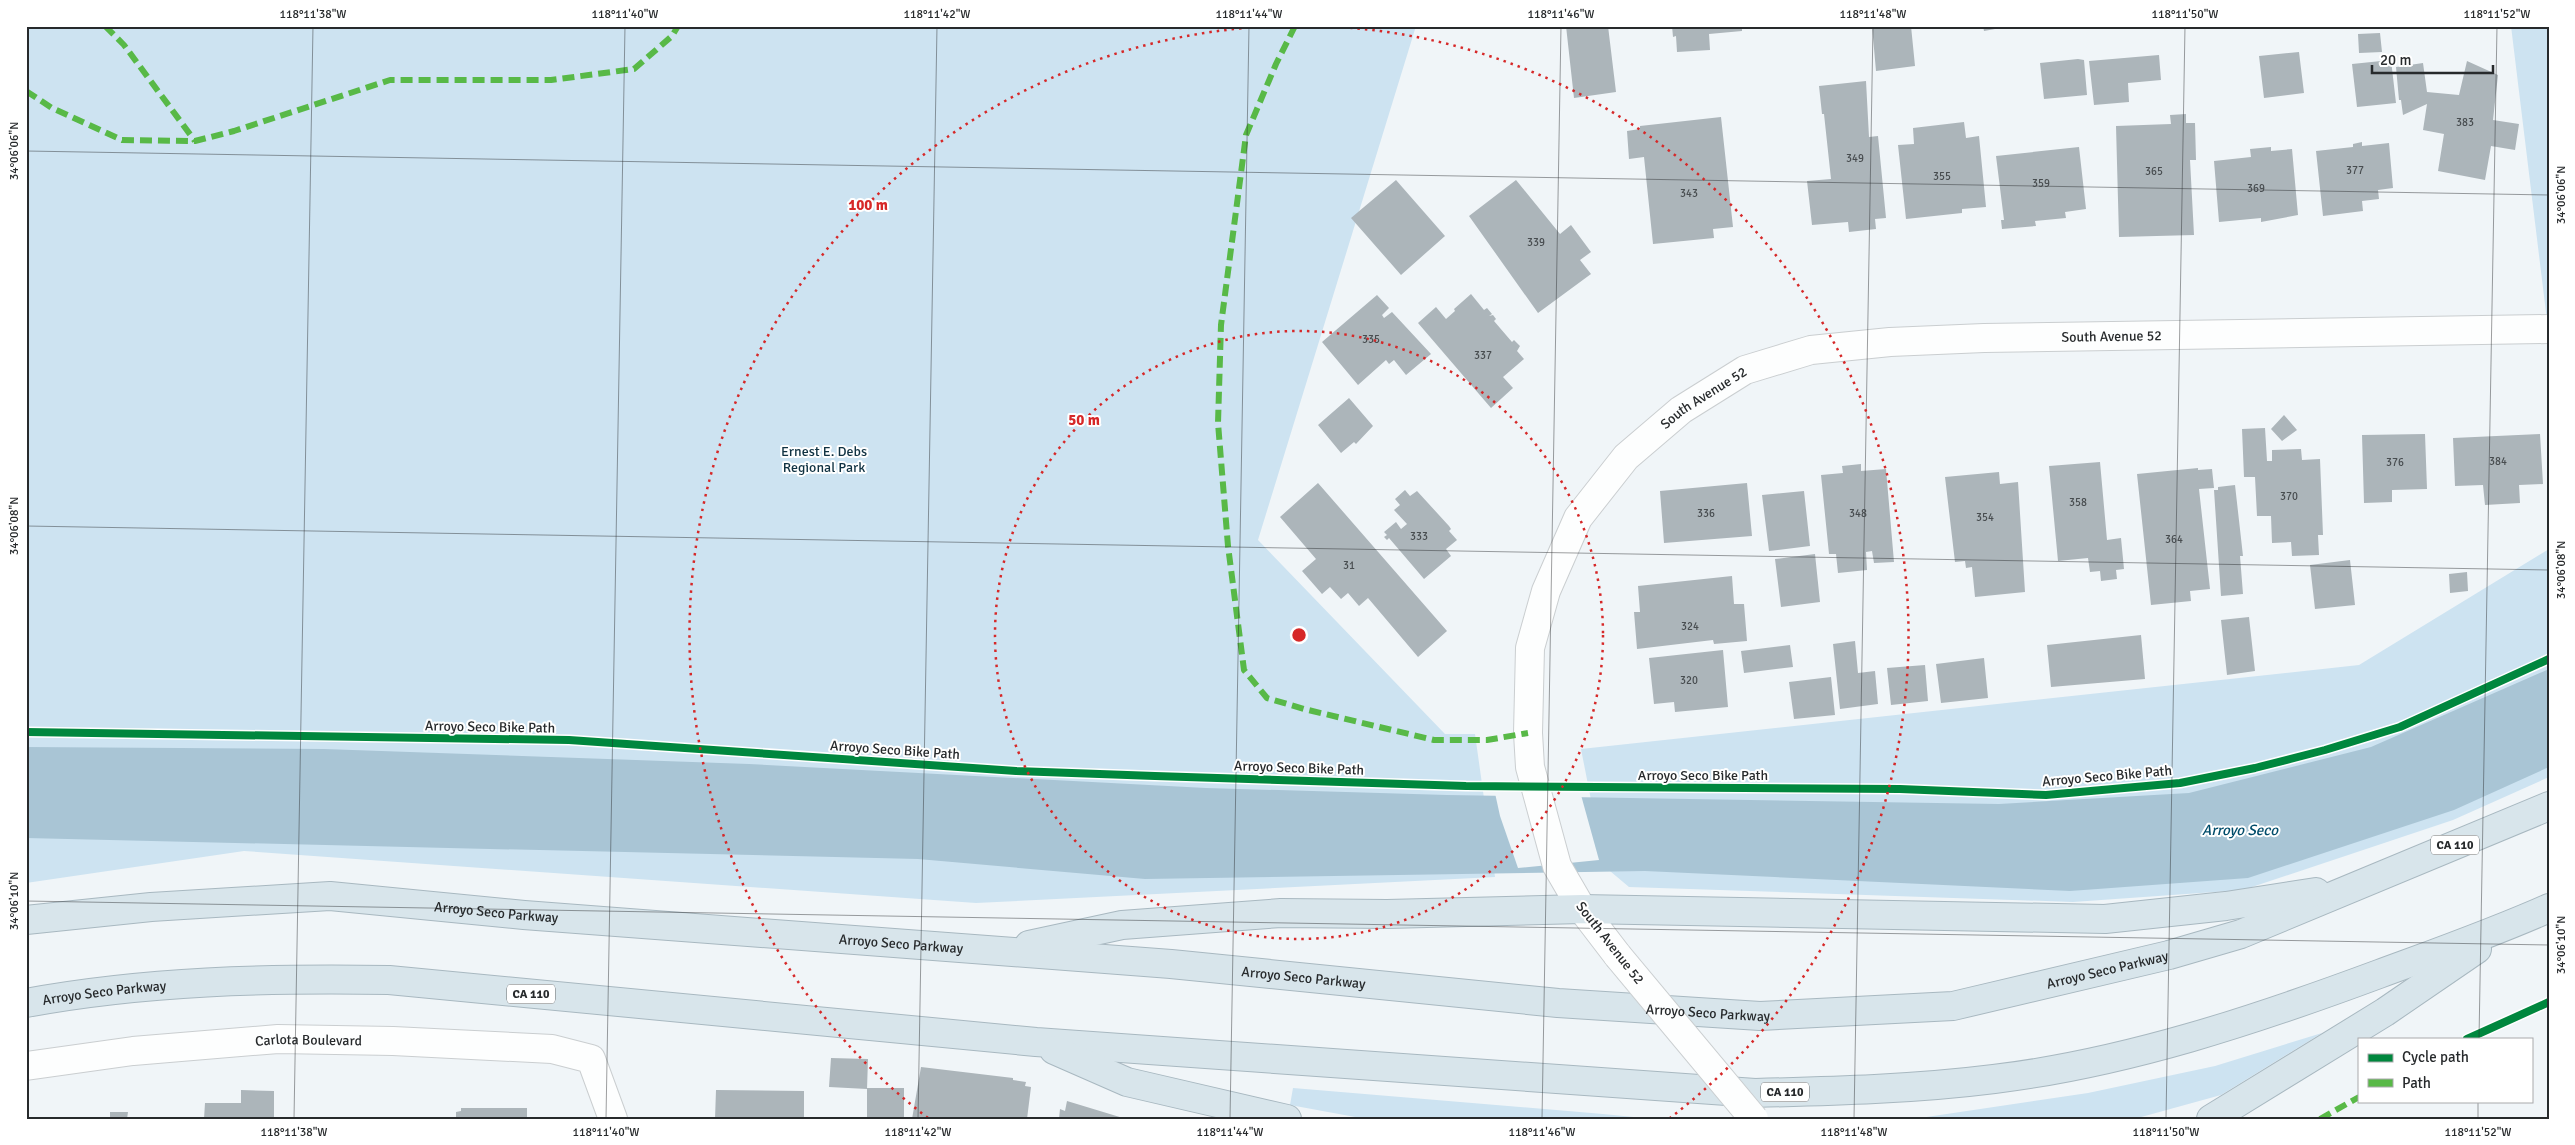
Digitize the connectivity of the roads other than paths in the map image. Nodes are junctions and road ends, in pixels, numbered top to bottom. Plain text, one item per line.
1 (2549, 329) edge
2 (2549, 806) edge
3 (2362, 885) junction
4 (2549, 908) edge
5 (1582, 909) junction
6 (26, 920) edge
7 (2511, 926) junction
8 (997, 952) junction
9 (26, 1003) edge
10 (1036, 1042) junction
11 (26, 1066) edge
12 (613, 1119) edge
13 (1287, 1119) edge
14 (1754, 1119) edge
15 (2211, 1119) edge

1 - 5 street, South Avenue 52
2 - 3 highway, Arroyo Seco Parkway / CA 110
3 - 5 highway
3 - 8 highway, Arroyo Seco Parkway / CA 110
4 - 7 highway, Arroyo Seco Parkway / CA 110
5 - 8 highway
5 - 14 street, South Avenue 52, bridge
6 - 8 highway, Arroyo Seco Parkway / CA 110
7 - 10 highway, Arroyo Seco Parkway / CA 110
7 - 15 highway
9 - 10 highway, Arroyo Seco Parkway / CA 110
10 - 13 highway
11 - 12 street, Carlota Boulevard

